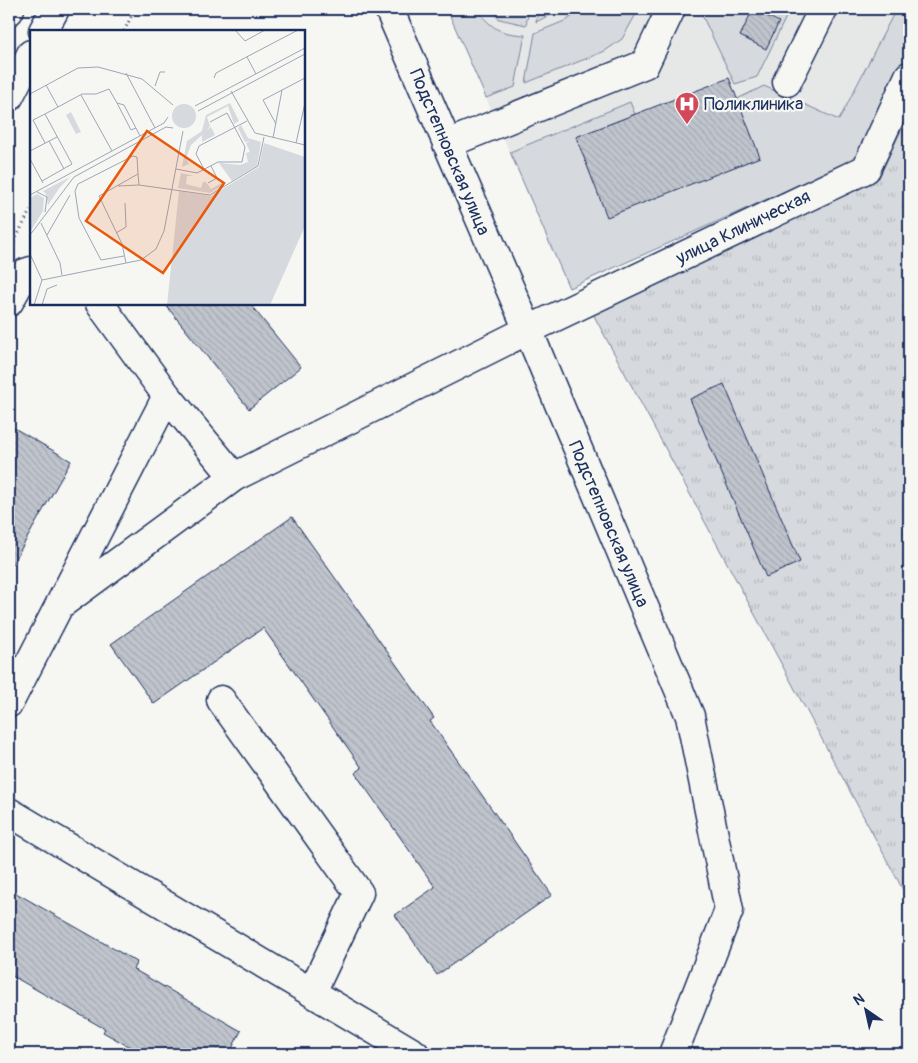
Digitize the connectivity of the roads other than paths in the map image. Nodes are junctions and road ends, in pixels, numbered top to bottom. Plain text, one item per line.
1 (55, 9) edge
2 (388, 9) edge
3 (671, 9) edge
4 (824, 9) edge
5 (44, 30) edge
6 (30, 56) edge
7 (909, 76) edge
8 (786, 82) dead end
9 (9, 97) edge
10 (447, 144) junction
11 (30, 271) edge
12 (9, 302) edge
13 (101, 305) edge
14 (528, 330) junction
15 (168, 396) junction
16 (234, 478) junction
17 (59, 606) junction
18 (222, 700) dead end
19 (9, 703) edge
20 (9, 812) edge
21 (312, 992) junction
22 (415, 1054) edge
23 (673, 1054) edge

1 - 5 street
2 - 10 street, Подстепновская улица
3 - 10 street
4 - 8 street
6 - 9 street
7 - 14 street, улица Клиническая
10 - 14 street, Подстепновская улица
11 - 12 street
13 - 15 street
14 - 16 street, улица Клиническая
14 - 23 street, Подстепновская улица
15 - 16 street
15 - 17 street
16 - 17 street, улица Клиническая
17 - 19 street
18 - 21 street
20 - 21 street
21 - 22 street

